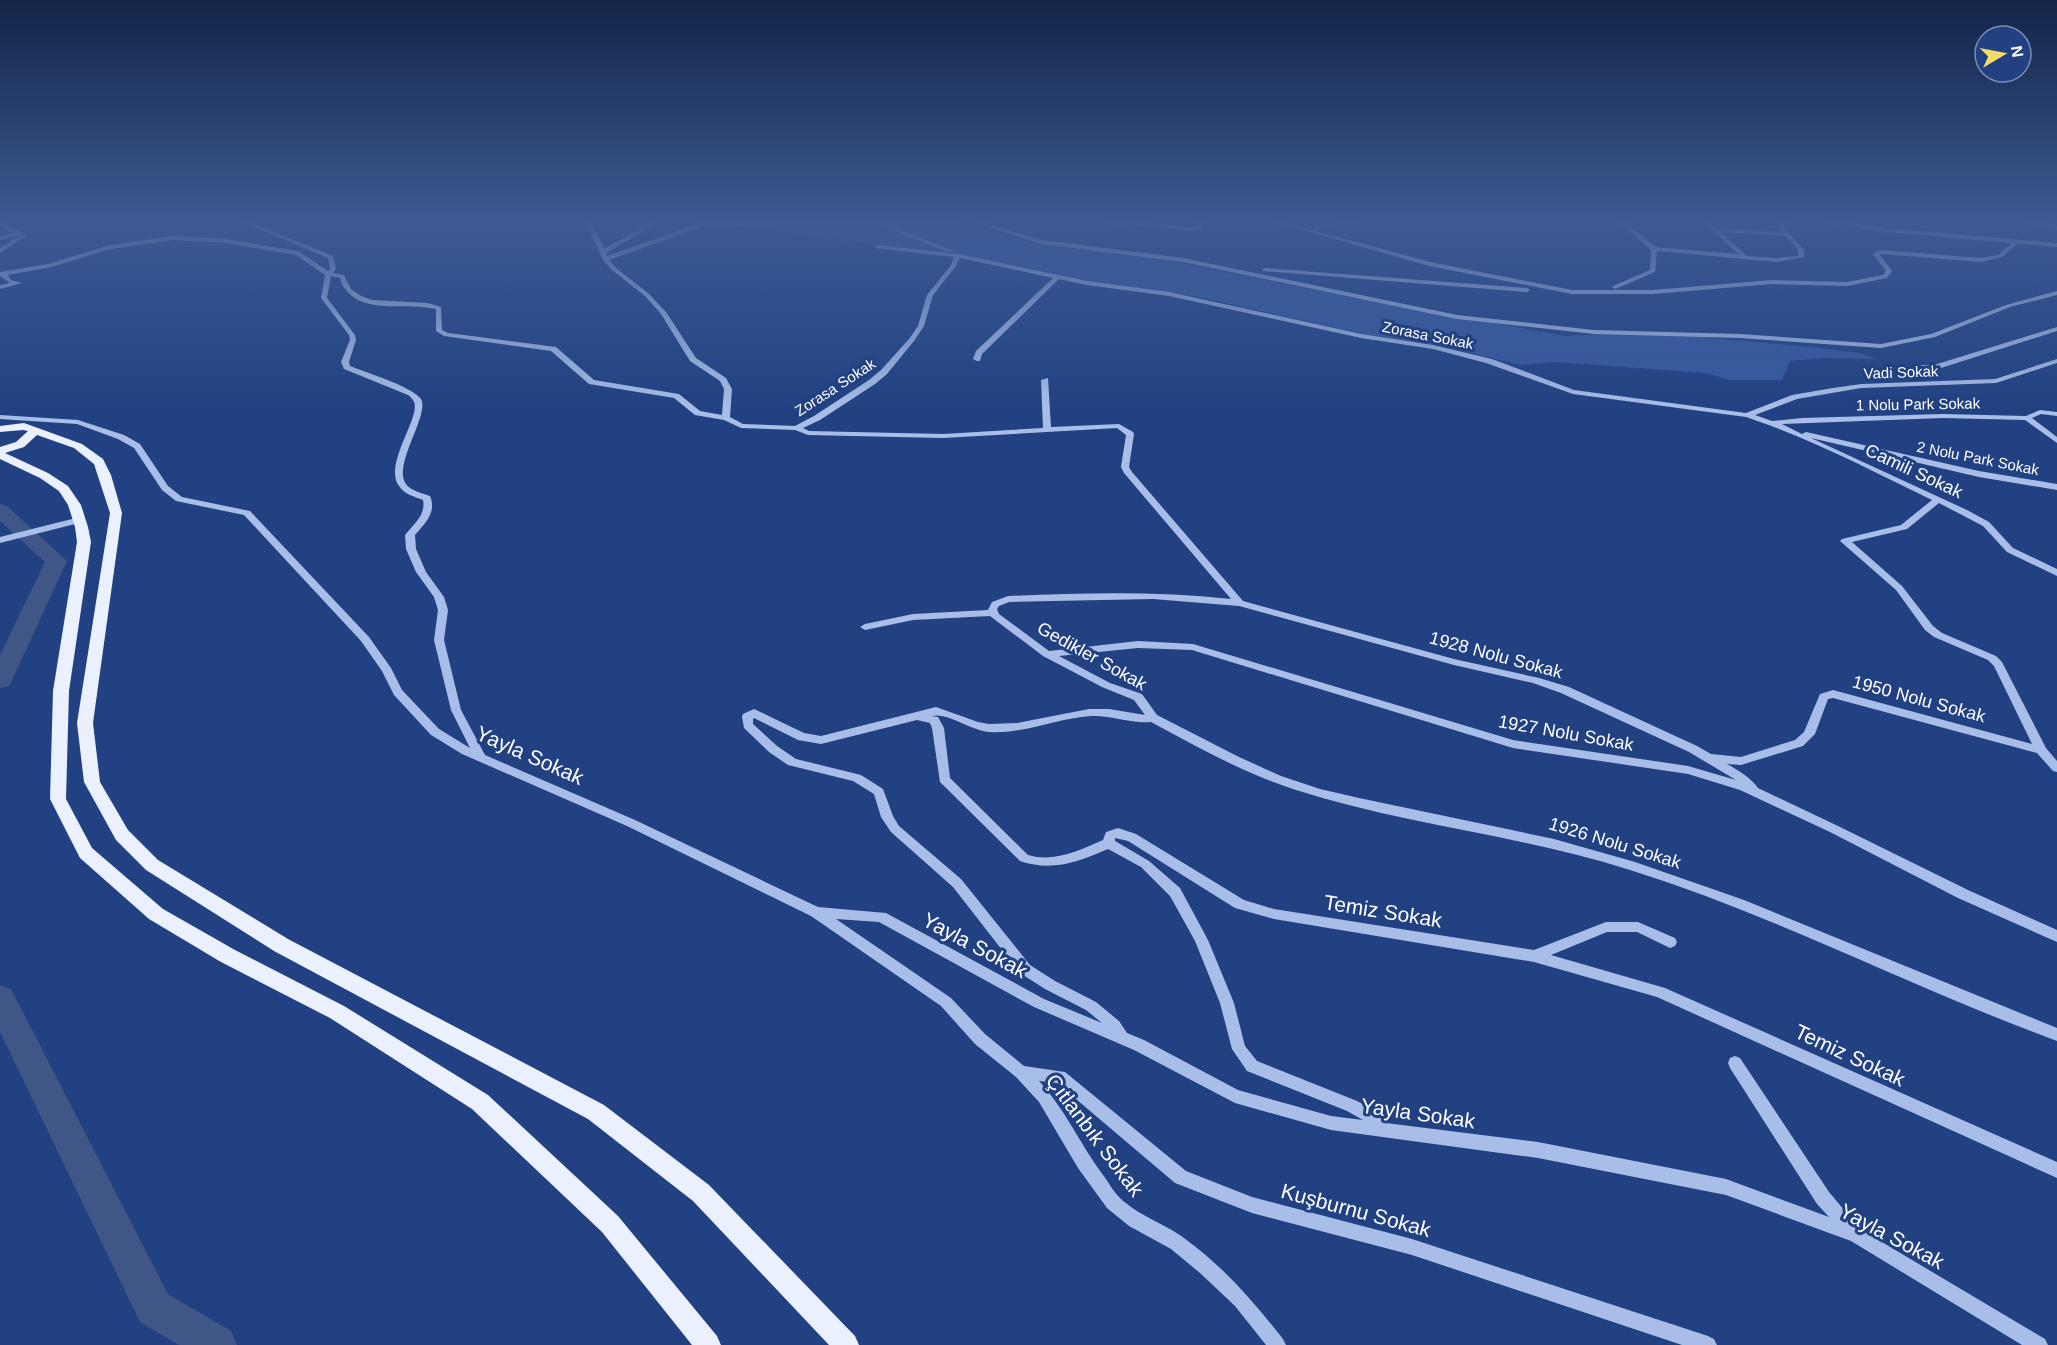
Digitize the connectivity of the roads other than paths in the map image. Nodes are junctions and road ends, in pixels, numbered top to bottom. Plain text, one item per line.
1 (15, 284) edge
2 (326, 284) edge
3 (347, 284) edge
4 (633, 284) edge
5 (939, 284) edge
6 (1051, 284) edge
7 (1103, 284) edge
8 (1298, 284) edge
9 (1436, 284) edge
10 (1525, 284) edge
11 (1626, 284) edge
12 (1751, 284) edge
13 (0, 287) edge
14 (1555, 290) junction
15 (1593, 291) junction
16 (2057, 293) edge
17 (2057, 329) edge
18 (977, 359) dead end
19 (2057, 361) edge
20 (1922, 367) dead end
21 (1046, 380) dead end
22 (1763, 408) junction
23 (2057, 414) edge
24 (1747, 415) junction
25 (0, 417) edge
26 (726, 418) junction
27 (2027, 418) junction
28 (1772, 423) junction
29 (0, 424) edge
30 (25, 428) junction
31 (796, 428) junction
32 (0, 429) edge
33 (1047, 431) junction
34 (1788, 431) junction
35 (2057, 441) edge
36 (0, 450) edge
37 (0, 455) edge
38 (2057, 487) edge
39 (1938, 500) junction
40 (80, 520) junction
41 (0, 540) edge
42 (2057, 573) edge
43 (1240, 603) junction
44 (994, 613) junction
45 (865, 627) dead end
46 (1047, 654) junction
47 (921, 717) junction
48 (1153, 718) junction
49 (2041, 750) junction
50 (481, 758) junction
51 (1710, 758) junction
52 (2057, 768) edge
53 (1758, 794) junction
54 (1108, 843) junction
55 (816, 912) junction
56 (2057, 936) edge
57 (1670, 942) dead end
58 (1534, 956) junction
59 (2057, 1035) edge
60 (1122, 1038) junction
61 (1735, 1063) dead end
62 (1021, 1072) junction
63 (1382, 1130) junction
64 (2057, 1170) edge
65 (1856, 1235) junction
66 (708, 1345) edge
67 (846, 1345) edge
68 (1277, 1345) edge
69 (1708, 1345) edge
70 (2039, 1345) edge

1 - 13 street
2 - 50 street
3 - 26 street, Zorasa Sokak
4 - 26 street
5 - 31 street, Zorasa Sokak
6 - 18 street
7 - 24 street, Zorasa Sokak
8 - 16 street
9 - 14 street
10 - 14 street
11 - 15 street
12 - 15 street
14 - 15 street
17 - 20 street
19 - 22 street, Vadi Sokak
21 - 33 street
22 - 24 street, Vadi Sokak
22 - 28 street
23 - 27 street, 1 Nolu Park Sokak
24 - 28 street, Camili Sokak
25 - 50 street, Yayla Sokak
26 - 31 street, Zorasa Sokak
27 - 28 street, 1 Nolu Park Sokak
27 - 35 street
28 - 34 street, Camili Sokak
29 - 30 main road
30 - 32 main road
30 - 36 main road
30 - 67 main road
31 - 33 street
33 - 43 street
34 - 38 street, 2 Nolu Park Sokak
34 - 39 street, Camili Sokak
37 - 40 main road
39 - 42 street, Camili Sokak
39 - 49 street
40 - 41 street
40 - 66 main road
43 - 44 street, Gedikler Sokak
43 - 51 street, 1928 Nolu Sokak
44 - 45 street
44 - 46 street, Gedikler Sokak
46 - 48 street, Gedikler Sokak
46 - 53 street, 1927 Nolu Sokak
47 - 48 street, Gedikler Sokak
47 - 54 street
47 - 60 street, Gedikler Sokak
48 - 59 street, 1926 Nolu Sokak
49 - 51 street, 1950 Nolu Sokak
49 - 52 street
50 - 55 street, Yayla Sokak
51 - 53 street, 1928 Nolu Sokak
53 - 56 street, 1927 Nolu Sokak
54 - 58 street, Temiz Sokak
54 - 63 street
55 - 60 street, Yayla Sokak
55 - 62 street, Çıtlanbık Sokak
57 - 58 street
58 - 64 street, Temiz Sokak
60 - 63 street, Yayla Sokak
61 - 65 street
62 - 68 street, Çıtlanbık Sokak
62 - 69 street, Kuşburnu Sokak
63 - 65 street, Yayla Sokak
65 - 70 street, Yayla Sokak

